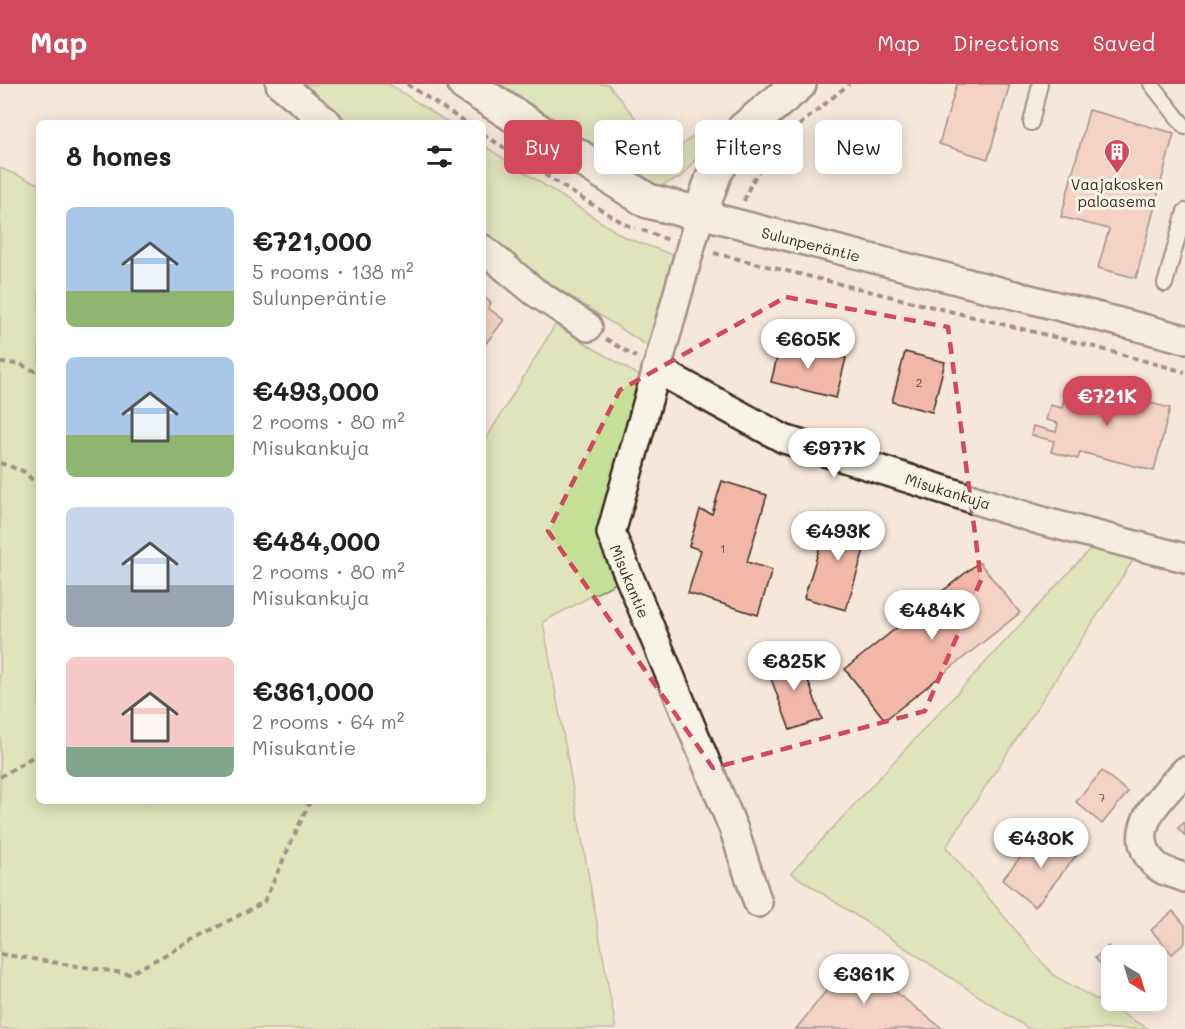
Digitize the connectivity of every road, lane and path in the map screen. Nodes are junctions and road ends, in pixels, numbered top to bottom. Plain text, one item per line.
1 (280, 84) edge
2 (407, 84) edge
3 (465, 84) edge
4 (799, 84) edge
5 (849, 84) edge
6 (1040, 84) edge
7 (1151, 84) edge
8 (324, 120) edge
9 (461, 120) edge
10 (1031, 123) dead end
11 (1185, 126) edge
12 (1185, 211) edge
13 (699, 214) junction
14 (736, 225) junction
15 (486, 251) edge
16 (1165, 284) dead end
17 (588, 327) joint
18 (1185, 339) edge
19 (0, 363) edge
20 (656, 369) junction
21 (36, 372) edge
22 (1185, 372) edge
23 (0, 463) edge
24 (36, 483) edge
25 (1185, 558) edge
26 (36, 755) edge
27 (1185, 771) edge
28 (0, 777) edge
29 (309, 804) edge
30 (1185, 878) edge
31 (758, 903) dead end
32 (0, 954) edge

1 - 8 street
2 - 9 path
3 - 13 street, Sulunperäntie
4 - 13 street
5 - 14 path
6 - 10 lane
7 - 11 lane
12 - 16 lane
13 - 14 street, Sulunperäntie
13 - 20 street, Misukantie
14 - 18 street, Sulunperäntie
14 - 22 path
15 - 17 street
17 - 20 path
19 - 21 path
20 - 25 street, Misukankuja
20 - 31 street, Misukantie
23 - 24 path
26 - 28 path
27 - 30 street
29 - 32 path

